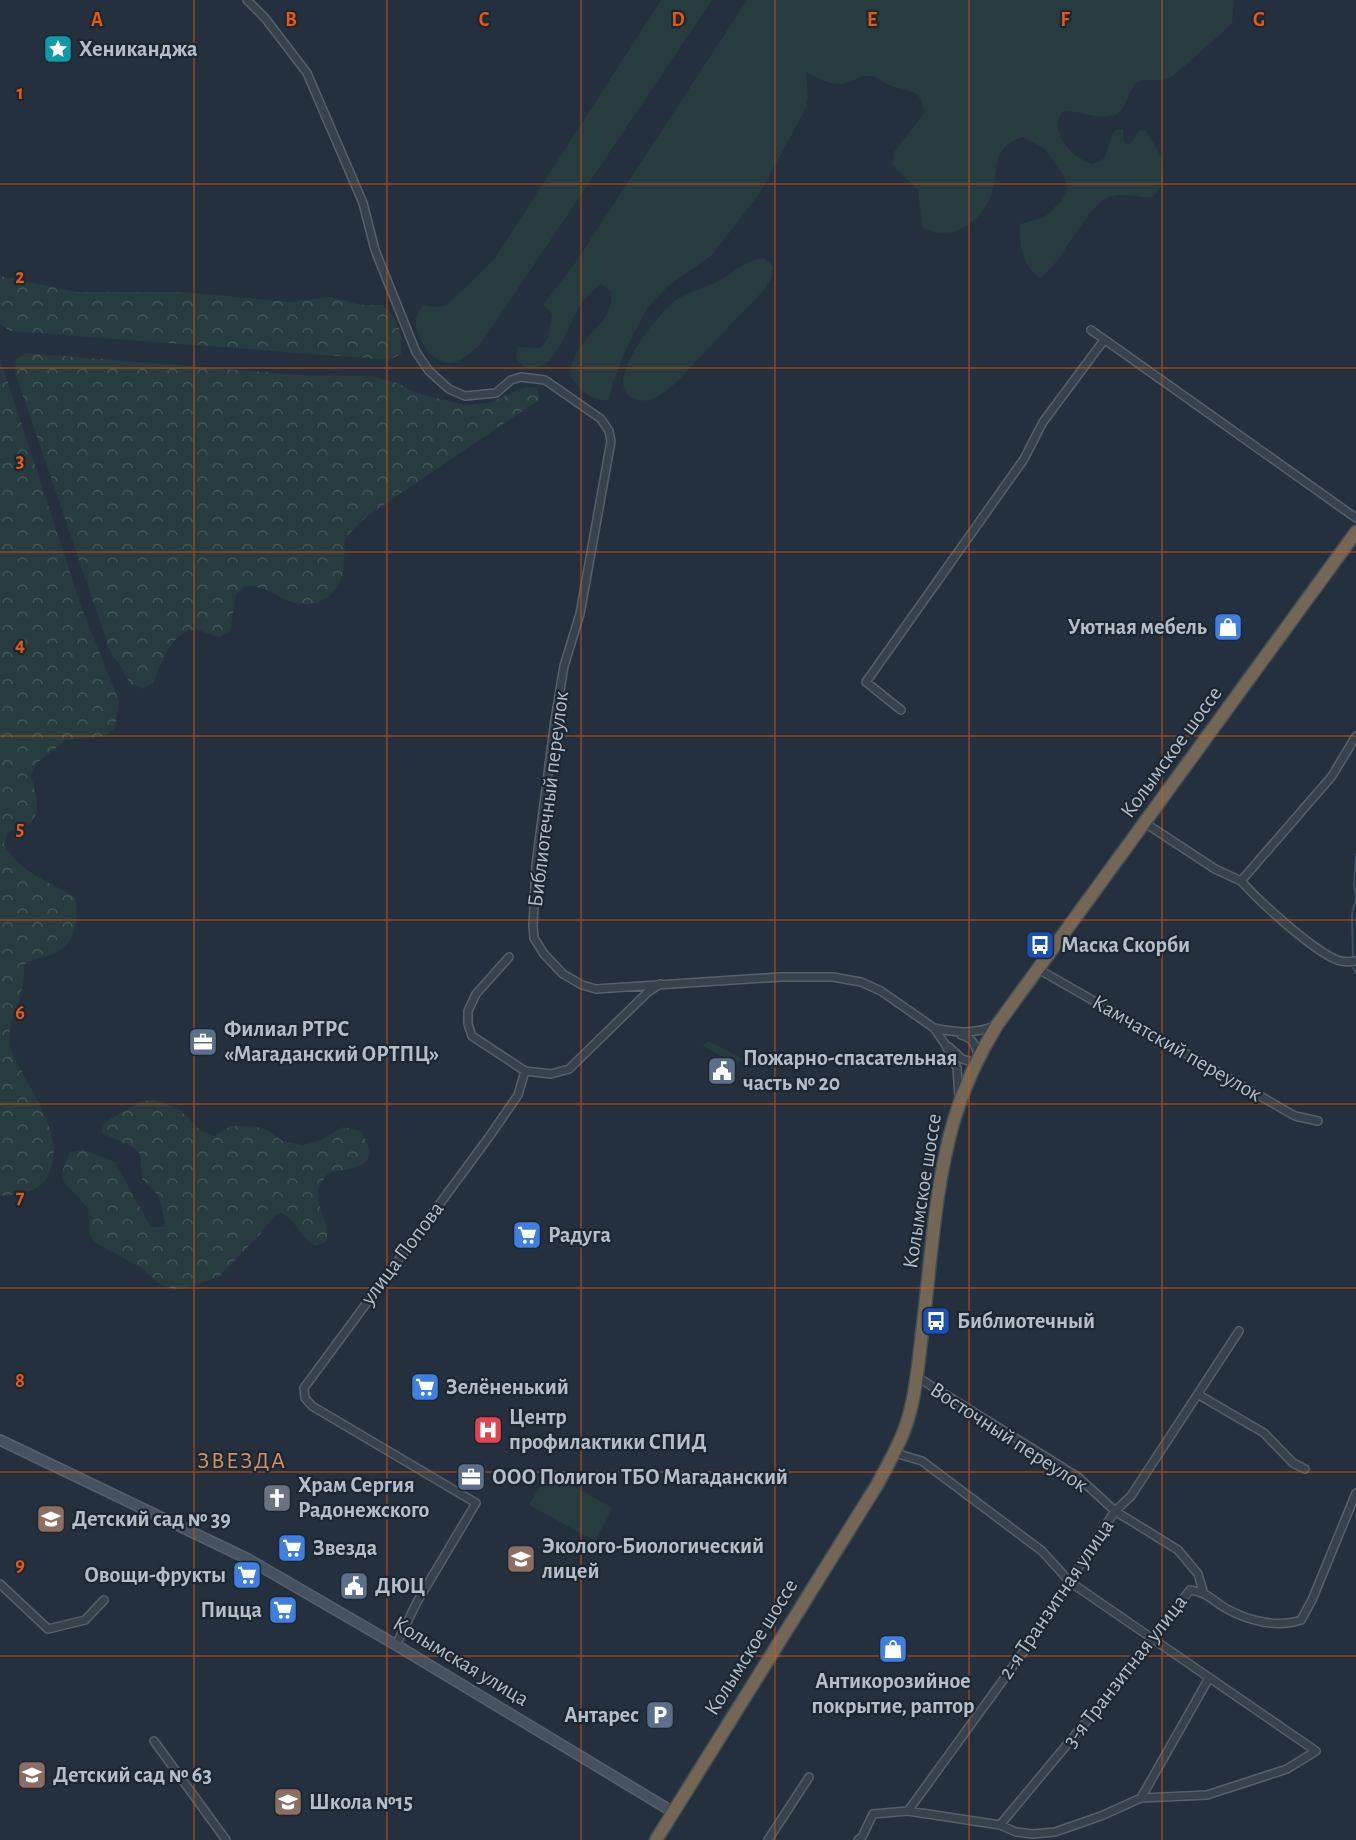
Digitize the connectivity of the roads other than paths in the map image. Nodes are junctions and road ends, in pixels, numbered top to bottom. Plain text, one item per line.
1 (247, 0) edge
2 (1090, 330) dead end
3 (1104, 340) junction
4 (1356, 518) edge
5 (1356, 532) edge
6 (901, 710) dead end
7 (1356, 736) edge
8 (1145, 823) junction
9 (1241, 881) junction
10 (508, 957) dead end
11 (1356, 961) edge
12 (1038, 969) junction
13 (662, 983) junction
14 (997, 1025) junction
15 (934, 1028) junction
16 (955, 1033) junction
17 (945, 1044) junction
18 (976, 1060) junction
19 (525, 1071) junction
20 (960, 1101) junction
21 (1318, 1121) dead end
22 (1239, 1331) dead end
23 (917, 1377) junction
24 (1199, 1395) junction
25 (0, 1440) edge
26 (895, 1452) junction
27 (1305, 1469) dead end
28 (1356, 1493) edge
29 (1114, 1511) junction
30 (1070, 1582) junction
31 (0, 1584) edge
32 (1203, 1591) junction
33 (104, 1600) dead end
34 (1151, 1637) junction
35 (396, 1645) junction
36 (1209, 1678) junction
37 (154, 1741) dead end
38 (809, 1777) dead end
39 (1142, 1798) junction
40 (908, 1811) junction
41 (673, 1812) junction
42 (1000, 1825) junction
43 (226, 1840) edge
44 (656, 1840) edge
45 (768, 1840) edge
46 (858, 1840) edge

1 - 13 street, Библиотечный переулок
2 - 3 street
3 - 4 street
3 - 6 street
5 - 8 highway, Колымское шоссе
7 - 9 street
8 - 9 street
8 - 12 highway, Колымское шоссе
9 - 11 street
10 - 19 street
12 - 14 highway, Колымское шоссе
12 - 21 street, Камчатский переулок
13 - 15 street, Библиотечный переулок
13 - 19 street
14 - 16 street, Библиотечный переулок
14 - 18 highway, Колымское шоссе
15 - 16 street, Библиотечный переулок
15 - 17 street, Библиотечный переулок
16 - 18 street
17 - 18 street
17 - 20 street, Библиотечный переулок
18 - 20 highway, Колымское шоссе
19 - 35 street, улица Попова
20 - 23 highway, Колымское шоссе
22 - 24 street, 2-я Транзитная улица
23 - 26 highway, Колымское шоссе
23 - 29 street, Восточный переулок
24 - 27 street
24 - 29 street, 2-я Транзитная улица
25 - 35 street, Колымская улица
26 - 30 street
26 - 41 highway, Колымское шоссе
28 - 32 street, 3-я Транзитная улица
29 - 30 street, 2-я Транзитная улица
29 - 32 street, Восточный переулок
30 - 34 street
30 - 40 street, 2-я Транзитная улица
31 - 33 street
32 - 34 street, 3-я Транзитная улица
34 - 36 street
34 - 42 street, 3-я Транзитная улица
35 - 41 street, Колымская улица
36 - 39 street
36 - 39 street
37 - 43 street
38 - 45 street
39 - 42 street
40 - 42 street
40 - 46 street
41 - 44 highway, Колымское шоссе

